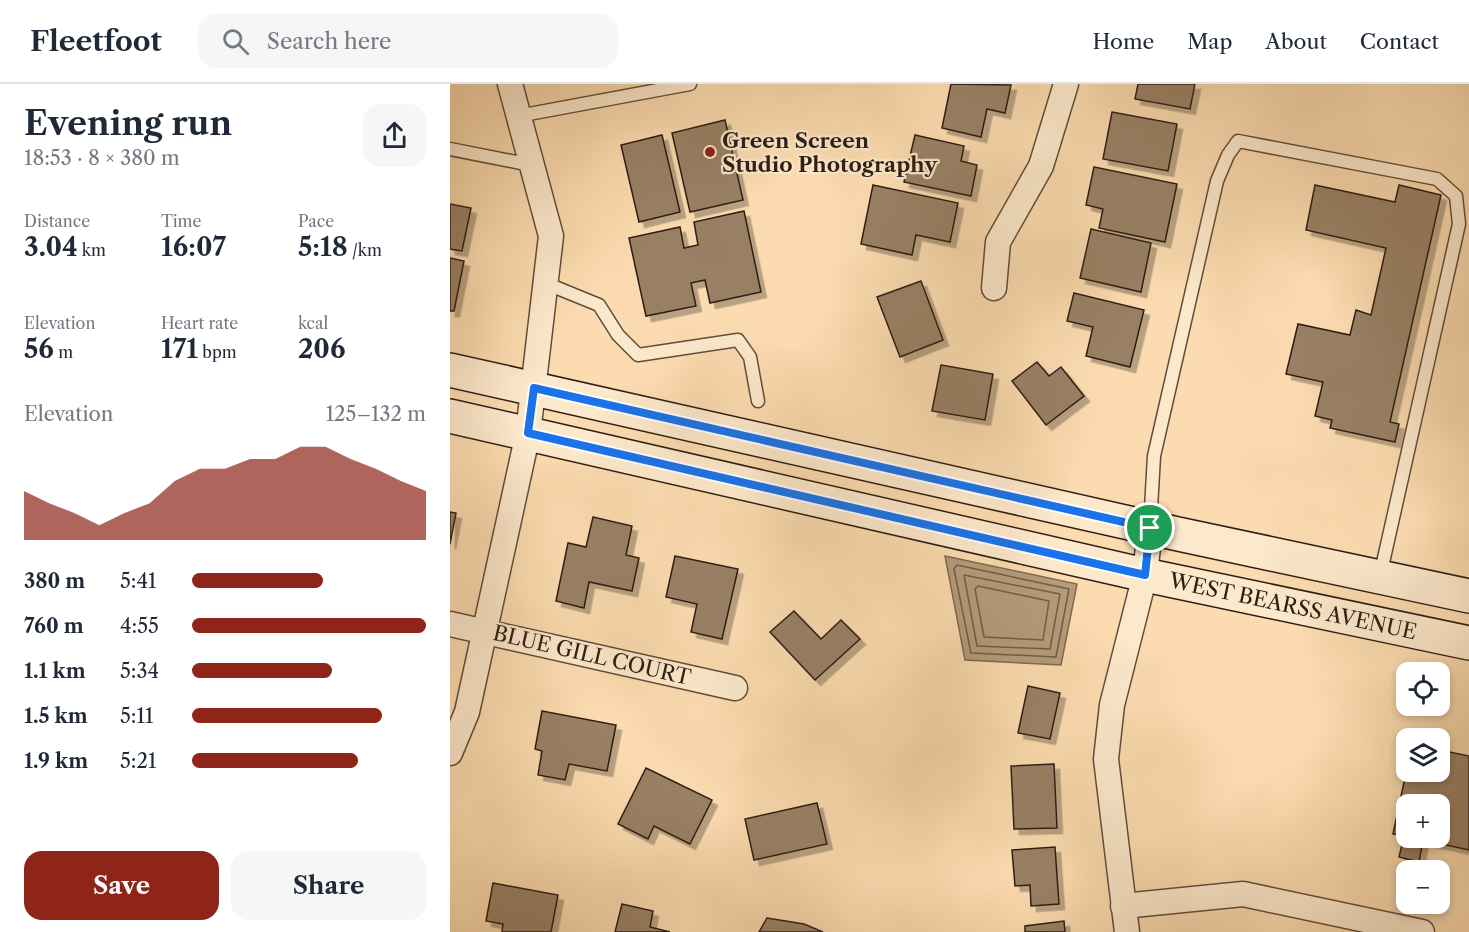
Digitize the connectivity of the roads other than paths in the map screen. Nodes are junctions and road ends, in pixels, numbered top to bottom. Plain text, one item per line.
1 (510, 84) edge
2 (690, 84) edge
3 (1066, 84) edge
4 (518, 116) junction
5 (450, 149) edge
6 (531, 165) junction
7 (545, 283) junction
8 (994, 288) dead end
9 (450, 370) edge
10 (534, 388) junction
11 (758, 401) dead end
12 (450, 416) edge
13 (528, 433) junction
14 (1150, 528) junction
15 (1145, 575) junction
16 (1380, 577) junction
17 (1469, 596) edge
18 (450, 624) edge
19 (486, 631) junction
20 (1469, 643) edge
21 (735, 688) dead end
22 (450, 753) edge
23 (1123, 906) junction
24 (1127, 932) edge
25 (1422, 932) edge

1 - 4 street
2 - 4 lane
3 - 8 street
4 - 6 street
5 - 6 lane
6 - 7 street
7 - 10 street
7 - 11 lane
9 - 10 main road
10 - 13 street
10 - 14 main road
12 - 13 main road, WEST BEARSS AVENUE
13 - 15 main road, WEST BEARSS AVENUE
13 - 19 street
14 - 15 street
14 - 16 main road
14 - 16 lane
15 - 20 main road, WEST BEARSS AVENUE
15 - 23 street
16 - 17 main road
18 - 19 street, BLUE GILL COURT
19 - 21 street, BLUE GILL COURT
19 - 22 street
23 - 24 street
23 - 25 street

